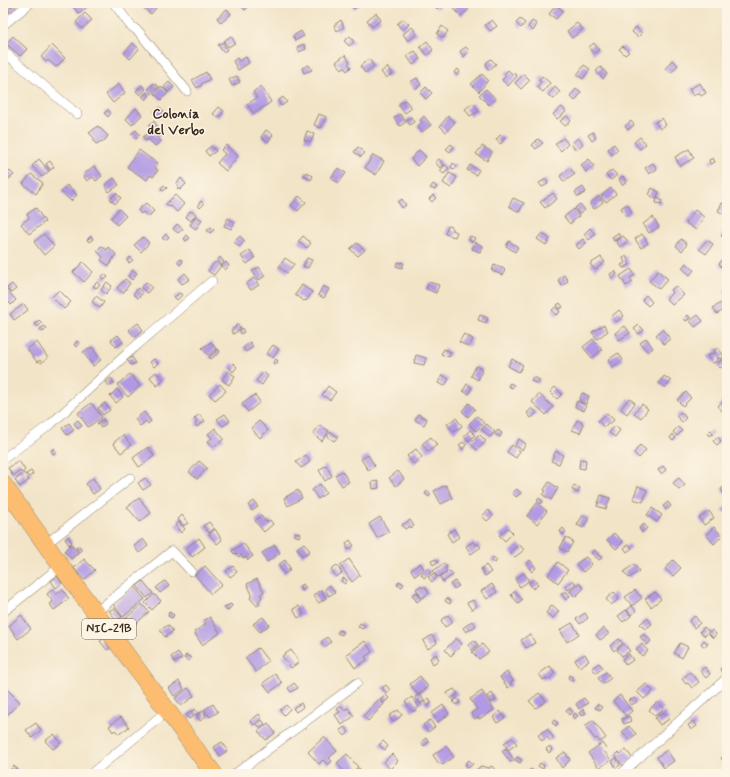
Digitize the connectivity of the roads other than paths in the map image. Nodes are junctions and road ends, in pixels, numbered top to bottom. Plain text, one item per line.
1 (30, 3) edge
2 (114, 3) edge
3 (3, 25) edge
4 (3, 52) edge
5 (187, 91) dead end
6 (77, 114) dead end
7 (212, 281) dead end
8 (3, 459) edge
9 (130, 478) dead end
10 (3, 484) edge
11 (46, 544) junction
12 (61, 566) junction
13 (191, 571) dead end
14 (3, 612) edge
15 (96, 612) junction
16 (727, 678) edge
17 (357, 683) dead end
18 (167, 710) junction
19 (92, 774) edge
20 (214, 774) edge
21 (235, 774) edge
22 (621, 774) edge

1 - 3 street
2 - 5 street
4 - 6 street
7 - 8 street
9 - 11 street
10 - 11 highway, NIC-21B
11 - 12 highway, NIC-21B
12 - 14 street
12 - 15 highway, NIC-21B
13 - 15 street
15 - 18 highway, NIC-21B
16 - 22 street
17 - 21 street
18 - 19 street
18 - 20 highway, NIC-21B

